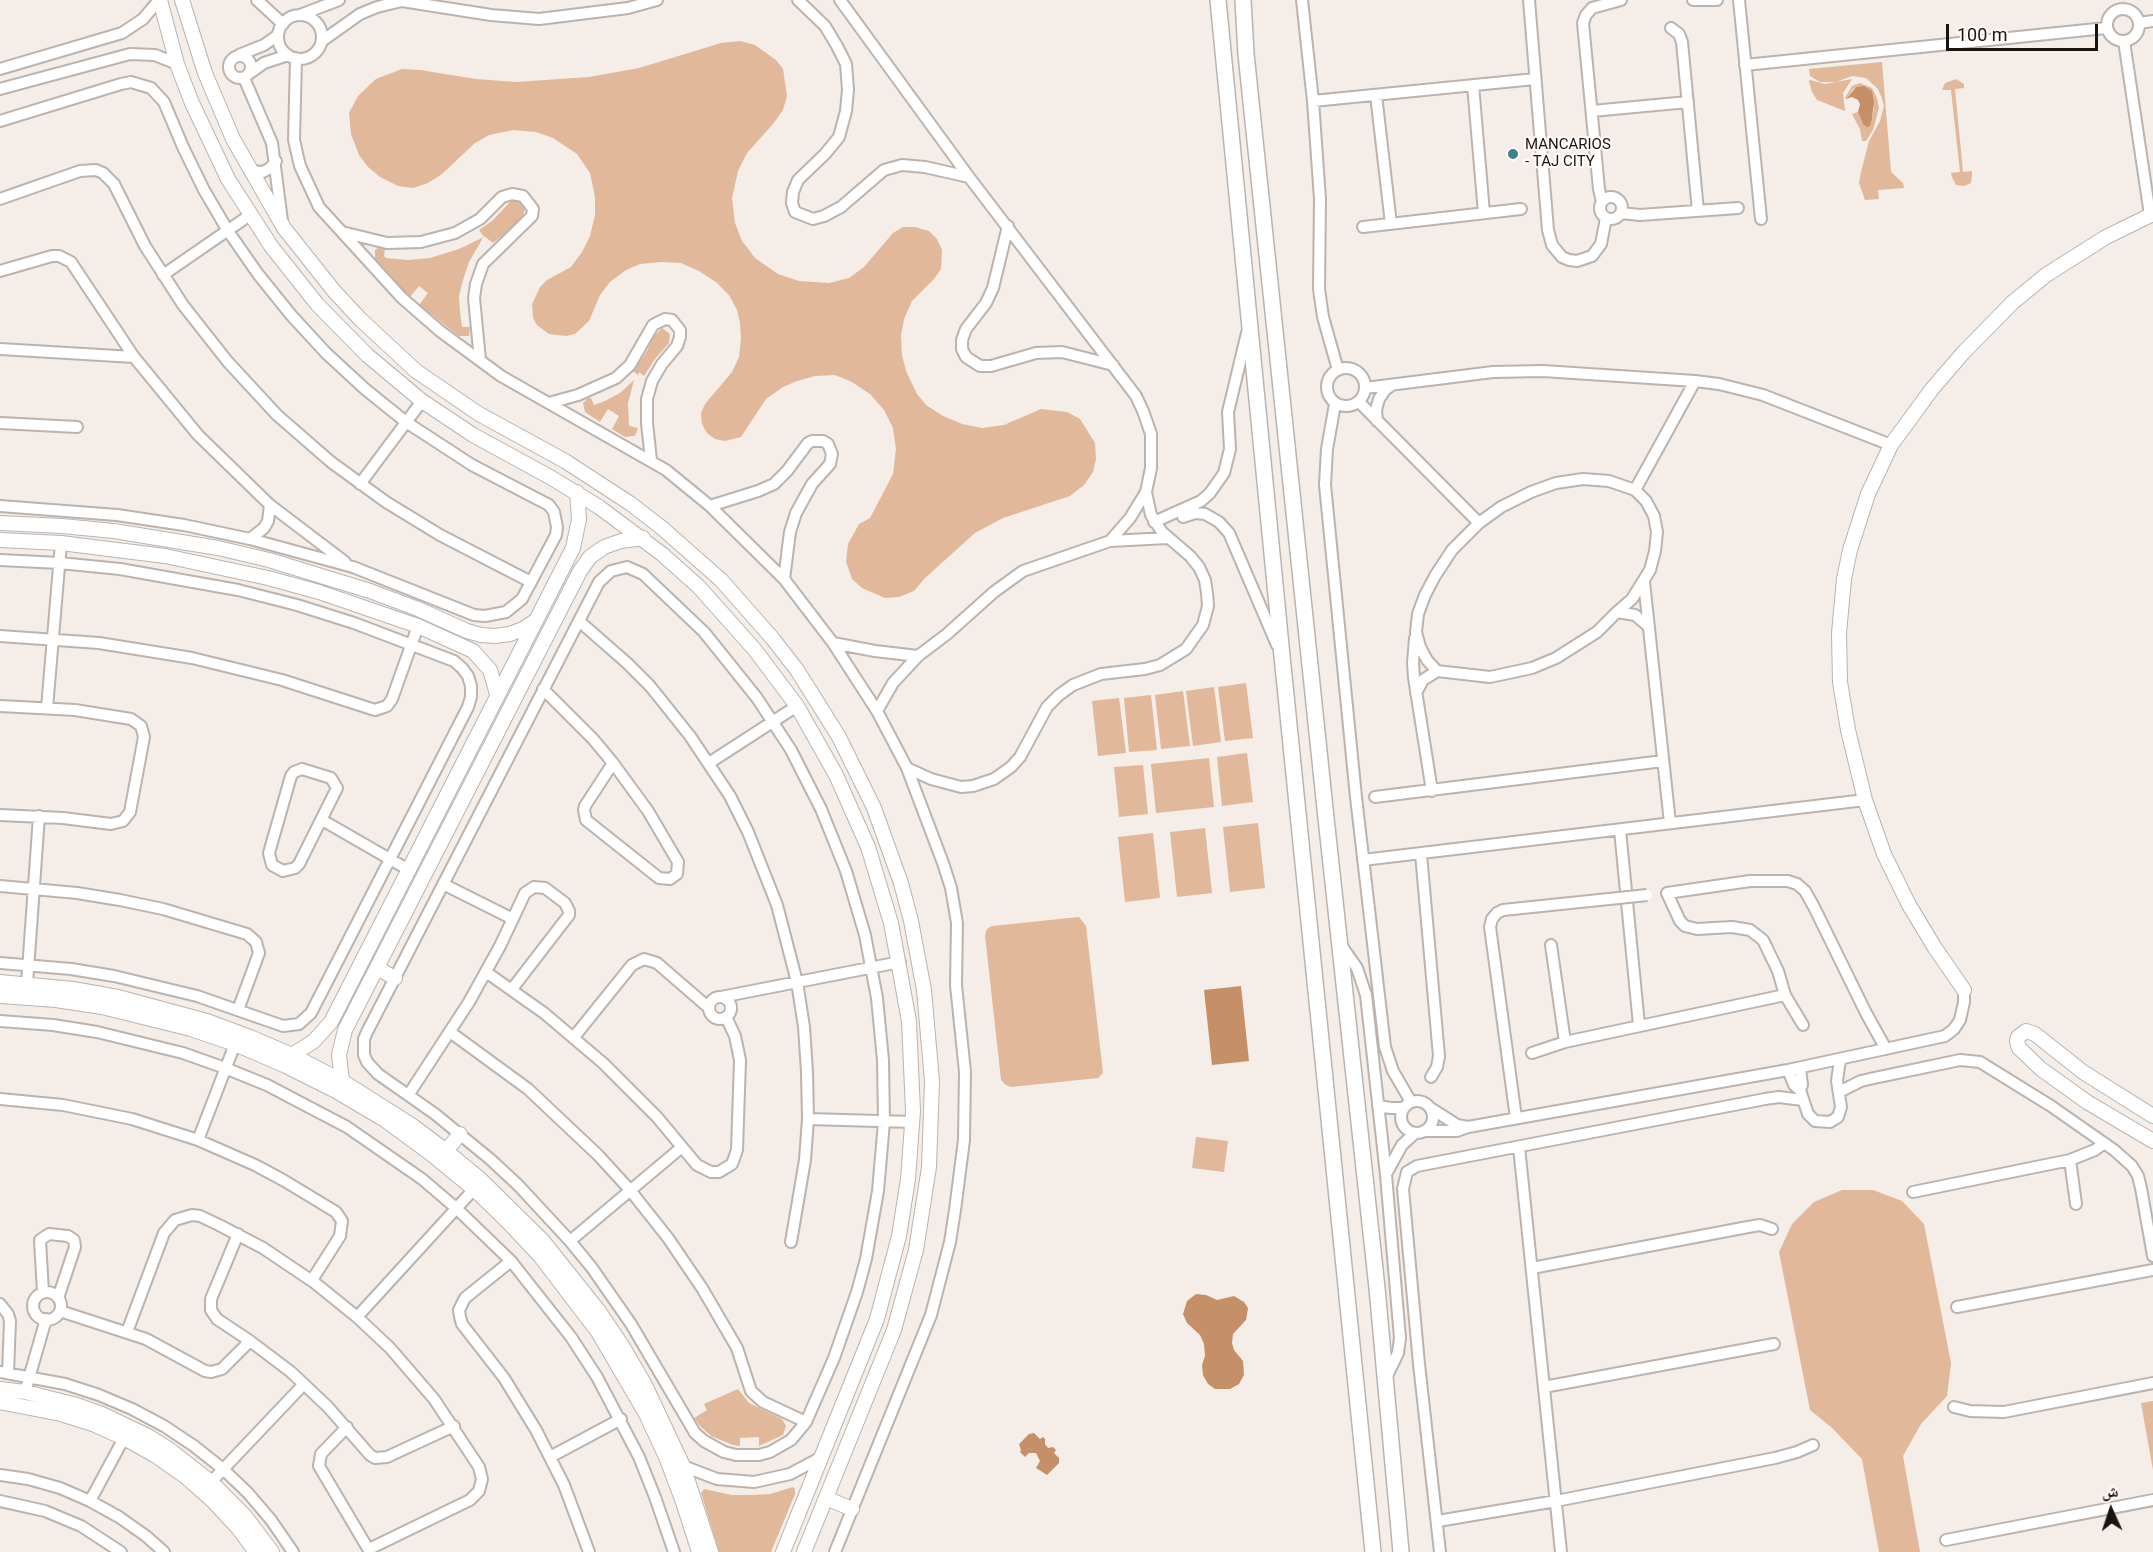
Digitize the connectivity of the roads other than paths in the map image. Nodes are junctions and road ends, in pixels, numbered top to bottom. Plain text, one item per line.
1 (159, 0) edge
2 (182, 0) edge
3 (257, 0) edge
4 (339, 0) edge
5 (657, 0) edge
6 (798, 0) edge
7 (840, 0) edge
8 (1218, 0) edge
9 (1243, 0) edge
10 (1302, 0) edge
11 (1529, 0) edge
12 (1621, 0) edge
13 (1693, 0) edge
14 (1716, 0) edge
15 (1739, 0) edge
16 (2121, 4) edge
17 (300, 15) junction
18 (2153, 21) edge
19 (2139, 23) junction
20 (283, 24) junction
21 (1671, 28) dead end
22 (2106, 28) junction
23 (278, 35) junction
24 (101, 40) junction
25 (322, 41) junction
26 (2124, 41) junction
27 (240, 55) junction
28 (292, 57) junction
29 (107, 59) junction
30 (177, 64) junction
31 (1745, 65) junction
32 (0, 69) edge
33 (247, 75) junction
34 (1535, 79) junction
35 (1473, 85) junction
36 (0, 89) edge
37 (1376, 95) junction
38 (1313, 101) junction
39 (1688, 102) junction
40 (1592, 111) junction
41 (0, 121) edge
42 (276, 161) junction
43 (250, 171) junction
44 (969, 177) junction
45 (0, 199) edge
46 (1602, 202) junction
47 (1738, 208) dead end
48 (1521, 209) dead end
49 (1698, 211) junction
50 (1484, 213) junction
51 (1621, 213) junction
52 (250, 215) junction
53 (2152, 215) edge
54 (1606, 218) junction
55 (1761, 219) dead end
56 (1391, 224) junction
57 (1008, 226) junction
58 (1363, 227) dead end
59 (284, 228) junction
60 (228, 231) junction
61 (342, 232) junction
62 (0, 271) edge
63 (163, 275) junction
64 (1249, 321) junction
65 (0, 349) edge
66 (134, 357) junction
67 (480, 360) junction
68 (1114, 366) junction
69 (1338, 370) junction
70 (1695, 381) junction
71 (1394, 383) junction
72 (1365, 388) junction
73 (422, 401) junction
74 (1359, 402) junction
75 (549, 403) junction
76 (1335, 404) junction
77 (1377, 421) junction
78 (406, 422) junction
79 (0, 423) edge
80 (76, 427) dead end
81 (531, 443) junction
82 (1891, 445) junction
83 (519, 460) junction
84 (651, 460) junction
85 (360, 484) junction
86 (1635, 490) junction
87 (577, 492) junction
88 (1146, 492) junction
89 (270, 505) junction
90 (0, 506) edge
91 (710, 506) junction
92 (1197, 508) junction
93 (1479, 522) junction
94 (0, 523) edge
95 (1156, 525) junction
96 (643, 538) junction
97 (1167, 538) junction
98 (250, 539) junction
99 (0, 540) edge
100 (1110, 541) junction
101 (61, 543) junction
102 (0, 560) edge
103 (60, 563) junction
104 (353, 567) junction
105 (784, 579) junction
106 (531, 582) junction
107 (1644, 582) junction
108 (747, 609) junction
109 (1617, 612) junction
110 (535, 621) junction
111 (579, 621) junction
112 (733, 623) junction
113 (418, 626) junction
114 (1648, 626) junction
115 (1416, 632) junction
116 (0, 636) edge
117 (53, 639) junction
118 (833, 643) junction
119 (411, 644) junction
120 (918, 656) junction
121 (1282, 657) junction
122 (1437, 671) junction
123 (543, 689) junction
124 (1416, 693) junction
125 (497, 694) junction
126 (0, 706) edge
127 (796, 706) junction
128 (47, 708) junction
129 (877, 711) junction
130 (773, 721) junction
131 (1664, 761) junction
132 (613, 763) junction
133 (709, 763) junction
134 (907, 768) junction
135 (1432, 791) junction
136 (1375, 797) dead end
137 (1865, 800) junction
138 (0, 815) edge
139 (39, 816) junction
140 (322, 820) junction
141 (1670, 824) junction
142 (1620, 830) junction
143 (1421, 854) junction
144 (390, 859) junction
145 (1364, 860) junction
146 (409, 870) junction
147 (443, 884) junction
148 (0, 886) edge
149 (34, 888) junction
150 (1667, 893) junction
151 (513, 919) junction
152 (1340, 944) junction
153 (1551, 945) dead end
154 (900, 962) junction
155 (0, 963) edge
156 (28, 965) junction
157 (872, 968) junction
158 (376, 969) junction
159 (486, 972) junction
160 (395, 978) junction
161 (0, 982) edge
162 (797, 982) junction
163 (27, 984) junction
164 (512, 989) junction
165 (1964, 990) joint
166 (1785, 995) junction
167 (0, 996) edge
168 (721, 997) junction
169 (709, 1008) junction
170 (238, 1010) junction
171 (726, 1017) junction
172 (0, 1021) edge
173 (1639, 1025) junction
174 (1803, 1026) dead end
175 (450, 1032) junction
176 (574, 1037) junction
177 (1565, 1042) junction
178 (234, 1044) junction
179 (1886, 1049) junction
180 (1532, 1053) dead end
181 (292, 1055) junction
182 (1839, 1059) junction
183 (1827, 1062) junction
184 (225, 1068) junction
185 (1794, 1069) junction
186 (1431, 1077) dead end
187 (342, 1081) junction
188 (1837, 1081) junction
189 (1839, 1092) junction
190 (409, 1094) junction
191 (1801, 1095) junction
192 (0, 1099) edge
193 (1408, 1105) junction
194 (1378, 1106) junction
195 (1432, 1109) junction
196 (932, 1112) junction
197 (2153, 1116) edge
198 (913, 1117) junction
199 (1516, 1118) junction
200 (807, 1119) junction
201 (884, 1122) junction
202 (1468, 1127) junction
203 (1420, 1132) junction
204 (460, 1134) junction
205 (198, 1140) junction
206 (2153, 1141) edge
207 (2103, 1144) junction
208 (682, 1147) junction
209 (1519, 1147) junction
210 (446, 1151) junction
211 (2067, 1161) junction
212 (1386, 1175) junction
213 (474, 1189) junction
214 (630, 1190) junction
215 (1914, 1192) dead end
216 (2073, 1205) dead end
217 (456, 1208) junction
218 (1772, 1229) dead end
219 (238, 1234) junction
220 (570, 1241) junction
221 (791, 1242) dead end
222 (2153, 1256) edge
223 (511, 1261) junction
224 (1532, 1268) junction
225 (2153, 1270) edge
226 (312, 1280) junction
227 (43, 1292) junction
228 (58, 1298) junction
229 (0, 1304) edge
230 (1957, 1307) dead end
231 (60, 1311) junction
232 (357, 1317) junction
233 (46, 1319) junction
234 (127, 1332) junction
235 (250, 1341) junction
236 (1774, 1344) dead end
237 (4, 1372) edge
238 (29, 1376) junction
239 (1385, 1380) junction
240 (2153, 1383) edge
241 (304, 1384) junction
242 (1544, 1387) junction
243 (0, 1389) edge
244 (25, 1392) junction
245 (0, 1402) edge
246 (1954, 1407) dead end
247 (621, 1419) junction
248 (806, 1422) junction
249 (454, 1426) junction
250 (347, 1427) junction
251 (124, 1438) junction
252 (1813, 1444) dead end
253 (550, 1456) junction
254 (822, 1457) junction
255 (683, 1466) junction
256 (223, 1469) junction
257 (0, 1475) edge
258 (211, 1482) junction
259 (826, 1498) junction
260 (2153, 1500) edge
261 (0, 1501) edge
262 (90, 1501) junction
263 (1556, 1501) junction
264 (852, 1509) junction
265 (1438, 1521) junction
266 (1946, 1540) dead end
267 (1373, 1545) edge
268 (369, 1551) edge
269 (121, 1552) edge
270 (164, 1552) edge
271 (256, 1552) edge
272 (272, 1552) edge
273 (293, 1552) edge
274 (590, 1552) edge
275 (674, 1552) edge
276 (699, 1552) edge
277 (711, 1552) edge
278 (783, 1552) edge
279 (804, 1552) edge
280 (835, 1552) edge
281 (1364, 1552) edge
282 (1401, 1552) edge
283 (1440, 1552) edge
284 (1561, 1552) edge

1 - 24 street
1 - 30 street
2 - 43 street
3 - 20 street
4 - 17 street
5 - 25 street
6 - 44 street
7 - 44 street
8 - 64 main road
9 - 152 main road
10 - 38 street
11 - 34 street
12 - 40 street
13 - 14 street
15 - 31 street
16 - 19 street
16 - 22 street
17 - 20 street
17 - 25 street
18 - 19 street
19 - 26 street
20 - 23 street
21 - 39 street
22 - 26 street
22 - 31 street
23 - 27 street
23 - 28 street
24 - 29 street
24 - 32 street
25 - 28 street
26 - 53 street
27 - 33 street
27 - 33 street
28 - 33 street
28 - 61 street
29 - 30 street
29 - 36 street
30 - 52 street
31 - 55 street
33 - 42 street
34 - 35 street
34 - 54 street
35 - 37 street
35 - 50 street
37 - 38 street
37 - 56 street
38 - 69 street
39 - 40 street
39 - 49 street
40 - 46 street
41 - 60 street
42 - 43 street
42 - 59 street
43 - 59 street
44 - 57 street
45 - 63 street
46 - 51 street
46 - 54 street
47 - 49 street
48 - 50 street
49 - 51 street
50 - 56 street
51 - 54 street
52 - 60 street
52 - 73 street
53 - 82 street
56 - 58 street
57 - 68 street
57 - 68 street
59 - 81 street
60 - 63 street
60 - 78 street
61 - 67 street
61 - 67 street
62 - 66 street
63 - 85 street
64 - 92 street
64 - 121 main road
65 - 66 street
66 - 89 street
67 - 75 street
68 - 88 street
69 - 72 street
69 - 76 street
70 - 71 street
70 - 82 street
70 - 86 street
71 - 72 street
71 - 77 street
72 - 74 street
73 - 78 street
73 - 83 street
74 - 76 street
74 - 77 street
75 - 84 street
75 - 84 street
76 - 145 street
77 - 93 street
78 - 85 street
78 - 106 street
79 - 80 street
81 - 83 street
81 - 108 street
82 - 137 street
83 - 87 street
84 - 91 street
85 - 106 street
86 - 93 street
86 - 107 street
87 - 96 street
87 - 110 street
88 - 95 street
88 - 100 street
89 - 98 street
89 - 104 street
90 - 98 street
91 - 105 street
91 - 105 street
92 - 95 street
92 - 121 street
93 - 115 street
94 - 110 street
95 - 97 street
96 - 112 street
96 - 158 street
97 - 100 street
97 - 134 street
98 - 104 street
99 - 101 street
100 - 120 street
101 - 103 street
101 - 113 street
102 - 103 street
103 - 117 street
103 - 119 street
104 - 106 street
105 - 118 street
107 - 109 street
107 - 114 street
108 - 112 street
108 - 196 street
109 - 114 street
109 - 122 street
110 - 125 street
111 - 123 street
111 - 130 street
111 - 133 street
112 - 127 street
113 - 119 street
113 - 125 street
114 - 131 street
115 - 122 street
115 - 124 street
116 - 117 street
117 - 119 street
117 - 128 street
118 - 120 street
118 - 129 street
119 - 144 street
120 - 129 street
121 - 267 main road
122 - 124 street
123 - 132 street
123 - 147 street
124 - 135 street
125 - 146 street
126 - 128 street
127 - 130 street
127 - 154 street
128 - 139 street
129 - 134 street
130 - 133 street
130 - 157 street
131 - 135 street
131 - 141 street
132 - 132 street
133 - 162 street
134 - 264 street
135 - 136 street
137 - 141 street
137 - 165 street
138 - 139 street
139 - 149 street
140 - 140 street
140 - 144 street
141 - 142 street
142 - 143 street
142 - 173 street
143 - 145 street
143 - 186 street
144 - 146 street
144 - 170 street
145 - 193 street
146 - 181 street
147 - 151 street
147 - 160 street
148 - 149 street
149 - 156 street
149 - 170 street
150 - 166 street
150 - 179 street
150 - 199 street, bridge
151 - 159 street
151 - 164 street
152 - 194 street
152 - 239 main road
153 - 177 street
154 - 157 street
154 - 198 street
155 - 156 street
156 - 163 street
156 - 170 street
157 - 162 street
157 - 201 street
158 - 160 street
158 - 187 street
159 - 164 street
159 - 175 street
160 - 190 street
161 - 163 street
162 - 168 street
162 - 200 street
163 - 181 street
164 - 176 street
165 - 179 street
166 - 173 street
166 - 174 street
167 - 178 street
168 - 169 street
168 - 171 street
169 - 171 street
169 - 176 street
171 - 208 street
172 - 184 street
173 - 177 street
175 - 190 street
175 - 214 street
176 - 208 street
177 - 180 street
178 - 184 street
178 - 213 street
179 - 182 street
181 - 187 street
182 - 183 street
182 - 188 street
183 - 185 street
183 - 188 street
184 - 205 street
184 - 217 street
185 - 191 street
185 - 199 street
187 - 210 street
188 - 189 street
189 - 191 street
189 - 207 street
190 - 204 street
191 - 209 street
192 - 205 street
193 - 194 street
193 - 195 street
193 - 203 street
194 - 212 street
195 - 202 street
195 - 203 street
196 - 198 street
196 - 259 street
197 - 206 street
198 - 201 street
198 - 254 street
199 - 202 street
200 - 201 street
200 - 221 street
201 - 248 street
202 - 203 street
203 - 212 street
204 - 210 street
204 - 220 street
205 - 226 street
207 - 211 street
207 - 222 street
208 - 214 street
209 - 224 street
209 - 265 street
210 - 255 street
211 - 215 street
211 - 216 street
212 - 239 street
213 - 217 street
213 - 276 street
214 - 220 street
214 - 248 street
217 - 223 street
217 - 232 street
218 - 224 street
219 - 226 street
219 - 234 street
219 - 235 street
220 - 248 street
223 - 247 street
223 - 253 street
224 - 242 street
225 - 230 street
226 - 232 street
227 - 228 street
227 - 228 street
227 - 233 street
228 - 231 street
229 - 237 street
231 - 233 street
231 - 234 street
232 - 249 street
233 - 238 street
234 - 235 street
235 - 241 street
236 - 242 street
237 - 238 street
238 - 244 street
238 - 256 street
239 - 282 main road
240 - 246 street
241 - 250 street
241 - 256 street
242 - 263 street
243 - 244 street
244 - 258 street
245 - 251 street
247 - 253 street
247 - 275 street
249 - 250 street
249 - 268 street
250 - 268 street
251 - 262 street
251 - 271 street
252 - 263 street
253 - 274 street
254 - 255 street
254 - 278 street
255 - 277 street
256 - 258 street
256 - 273 street
257 - 262 street
258 - 272 street
259 - 264 street
259 - 279 street
260 - 266 street
261 - 269 street
262 - 270 street
263 - 265 street
263 - 284 street
264 - 280 street
265 - 283 street
267 - 281 street

